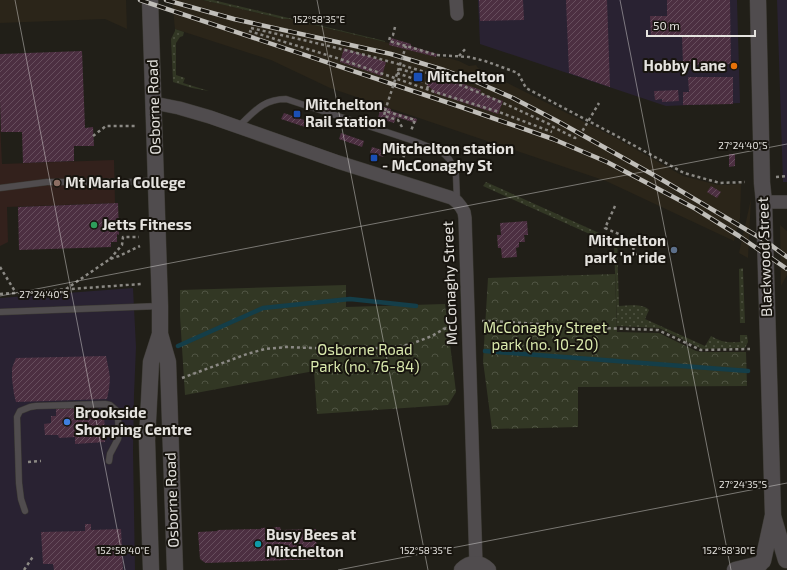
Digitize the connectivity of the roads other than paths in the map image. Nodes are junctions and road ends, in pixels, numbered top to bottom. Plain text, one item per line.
1 (150, 0) edge
2 (456, 0) edge
3 (758, 0) edge
4 (457, 14) dead end
5 (154, 104) junction
6 (238, 127) junction
7 (156, 180) junction
8 (0, 188) edge
9 (457, 202) junction
10 (764, 202) junction
11 (787, 202) edge
12 (160, 306) junction
13 (0, 312) edge
14 (160, 334) junction
15 (109, 461) dead end
16 (25, 511) dead end
17 (773, 515) junction
18 (787, 561) edge
19 (760, 565) edge
20 (475, 568) edge
21 (151, 570) edge
22 (175, 570) edge
23 (736, 570) edge

1 - 5 street, Osborne Road
2 - 4 street
3 - 10 street, Blackwood Street
5 - 6 street, McConaghy Street
5 - 7 street, Osborne Road
6 - 9 street, McConaghy Street
6 - 9 lane
7 - 8 lane
7 - 12 street, Osborne Road
9 - 20 street, McConaghy Street
10 - 11 street
10 - 17 street, Blackwood Street
12 - 13 lane
12 - 14 street, Osborne Road
14 - 21 street, Osborne Road
14 - 22 street, Osborne Road
15 - 16 lane
17 - 18 street, Blackwood Street
17 - 19 street, Blackwood Street
18 - 19 street
19 - 23 street

